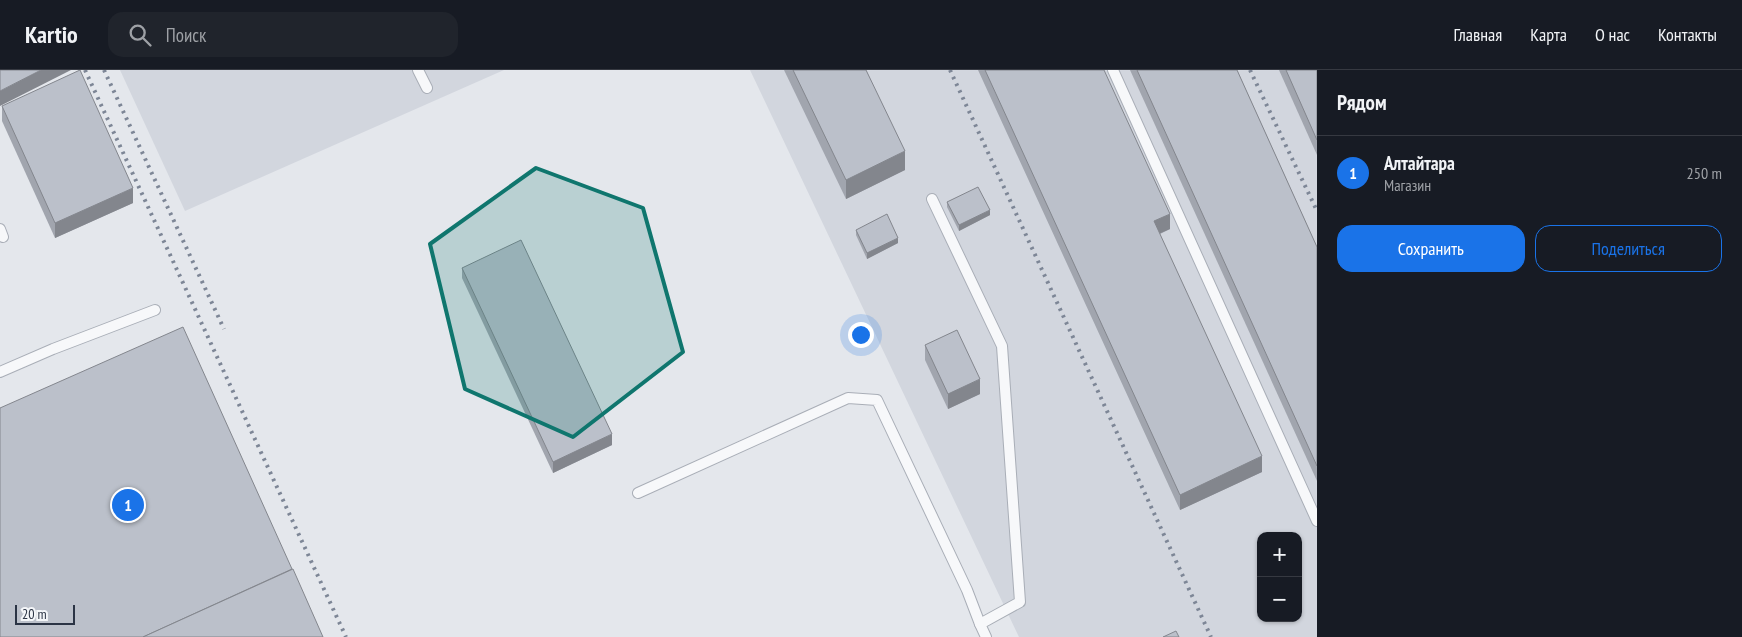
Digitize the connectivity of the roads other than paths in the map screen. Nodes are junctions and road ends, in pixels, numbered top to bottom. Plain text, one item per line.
1 (418, 70) edge
2 (1113, 70) edge
3 (427, 88) dead end
4 (932, 199) dead end
5 (155, 310) dead end
6 (0, 372) edge
7 (638, 493) dead end
8 (1317, 521) edge
9 (980, 624) junction
10 (986, 637) edge

1 - 3 lane
2 - 8 lane
4 - 9 lane
5 - 6 lane
7 - 9 lane
9 - 10 lane

